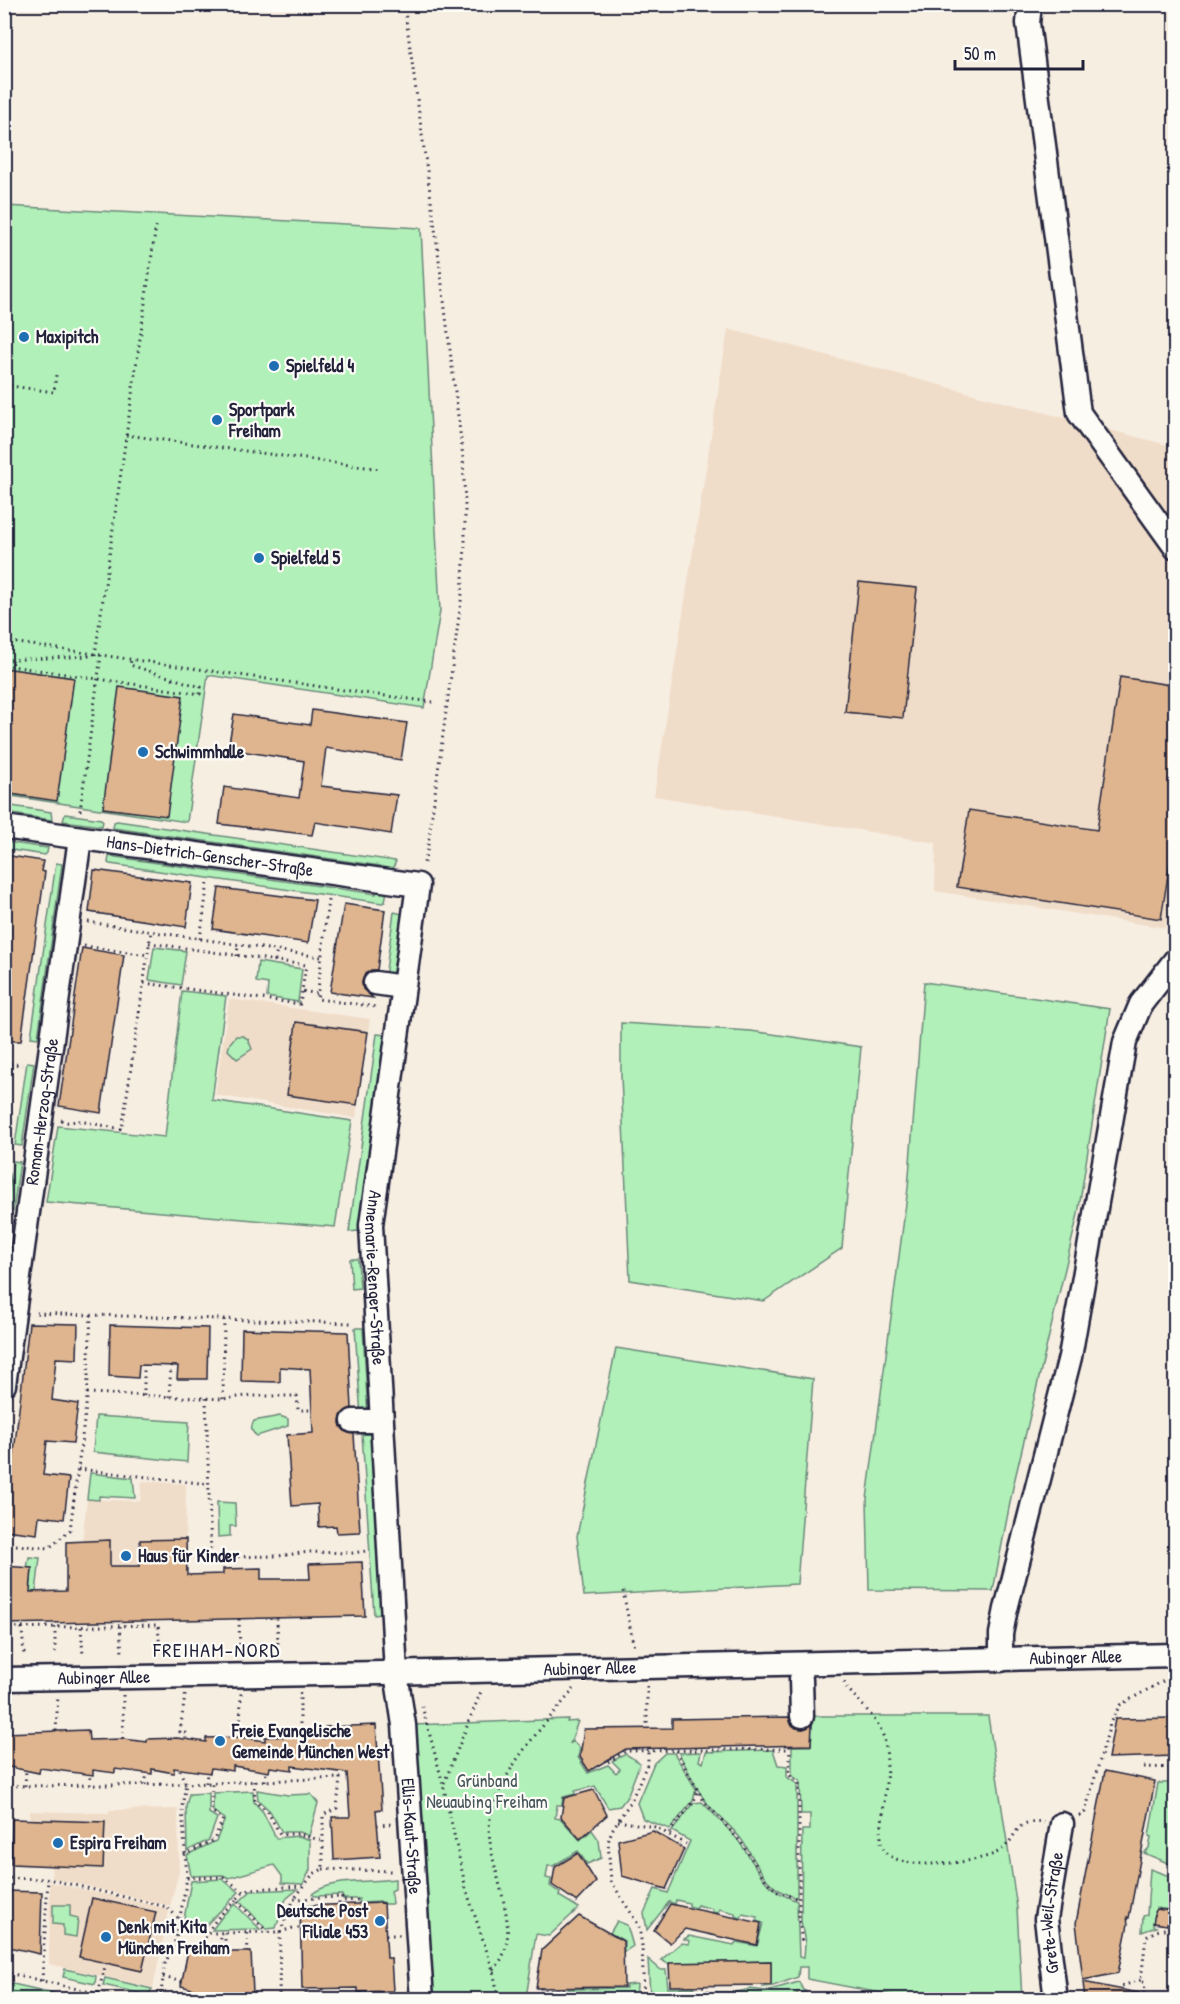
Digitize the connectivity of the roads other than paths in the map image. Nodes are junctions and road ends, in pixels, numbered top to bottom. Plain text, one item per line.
1 (1030, 4) edge
2 (1176, 548) edge
3 (4, 827) edge
4 (80, 838) junction
5 (418, 885) joint
6 (1176, 959) edge
7 (375, 983) dead end
8 (403, 987) junction
9 (4, 1385) edge
10 (353, 1421) dead end
11 (381, 1421) junction
12 (1176, 1655) edge
13 (1001, 1660) junction
14 (396, 1673) junction
15 (801, 1678) dead end
16 (4, 1679) edge
17 (802, 1716) dead end
18 (1062, 1824) road end
19 (422, 2000) edge
20 (1056, 2000) edge

1 - 2 street
3 - 4 street, Hans-Dietrich-Genscher-Straße
4 - 5 street, Hans-Dietrich-Genscher-Straße
4 - 9 street, Roman-Herzog-Straße
5 - 8 street, Annemarie-Renger-Straße
6 - 13 street
7 - 8 street
8 - 11 street, Annemarie-Renger-Straße
10 - 11 street
11 - 14 street, Annemarie-Renger-Straße
12 - 13 street, Aubinger Allee
13 - 14 street, Aubinger Allee
14 - 16 street, Aubinger Allee
14 - 19 street, Ellis-Kaut-Straße
15 - 17 street
18 - 20 street, Grete-Weil-Straße

